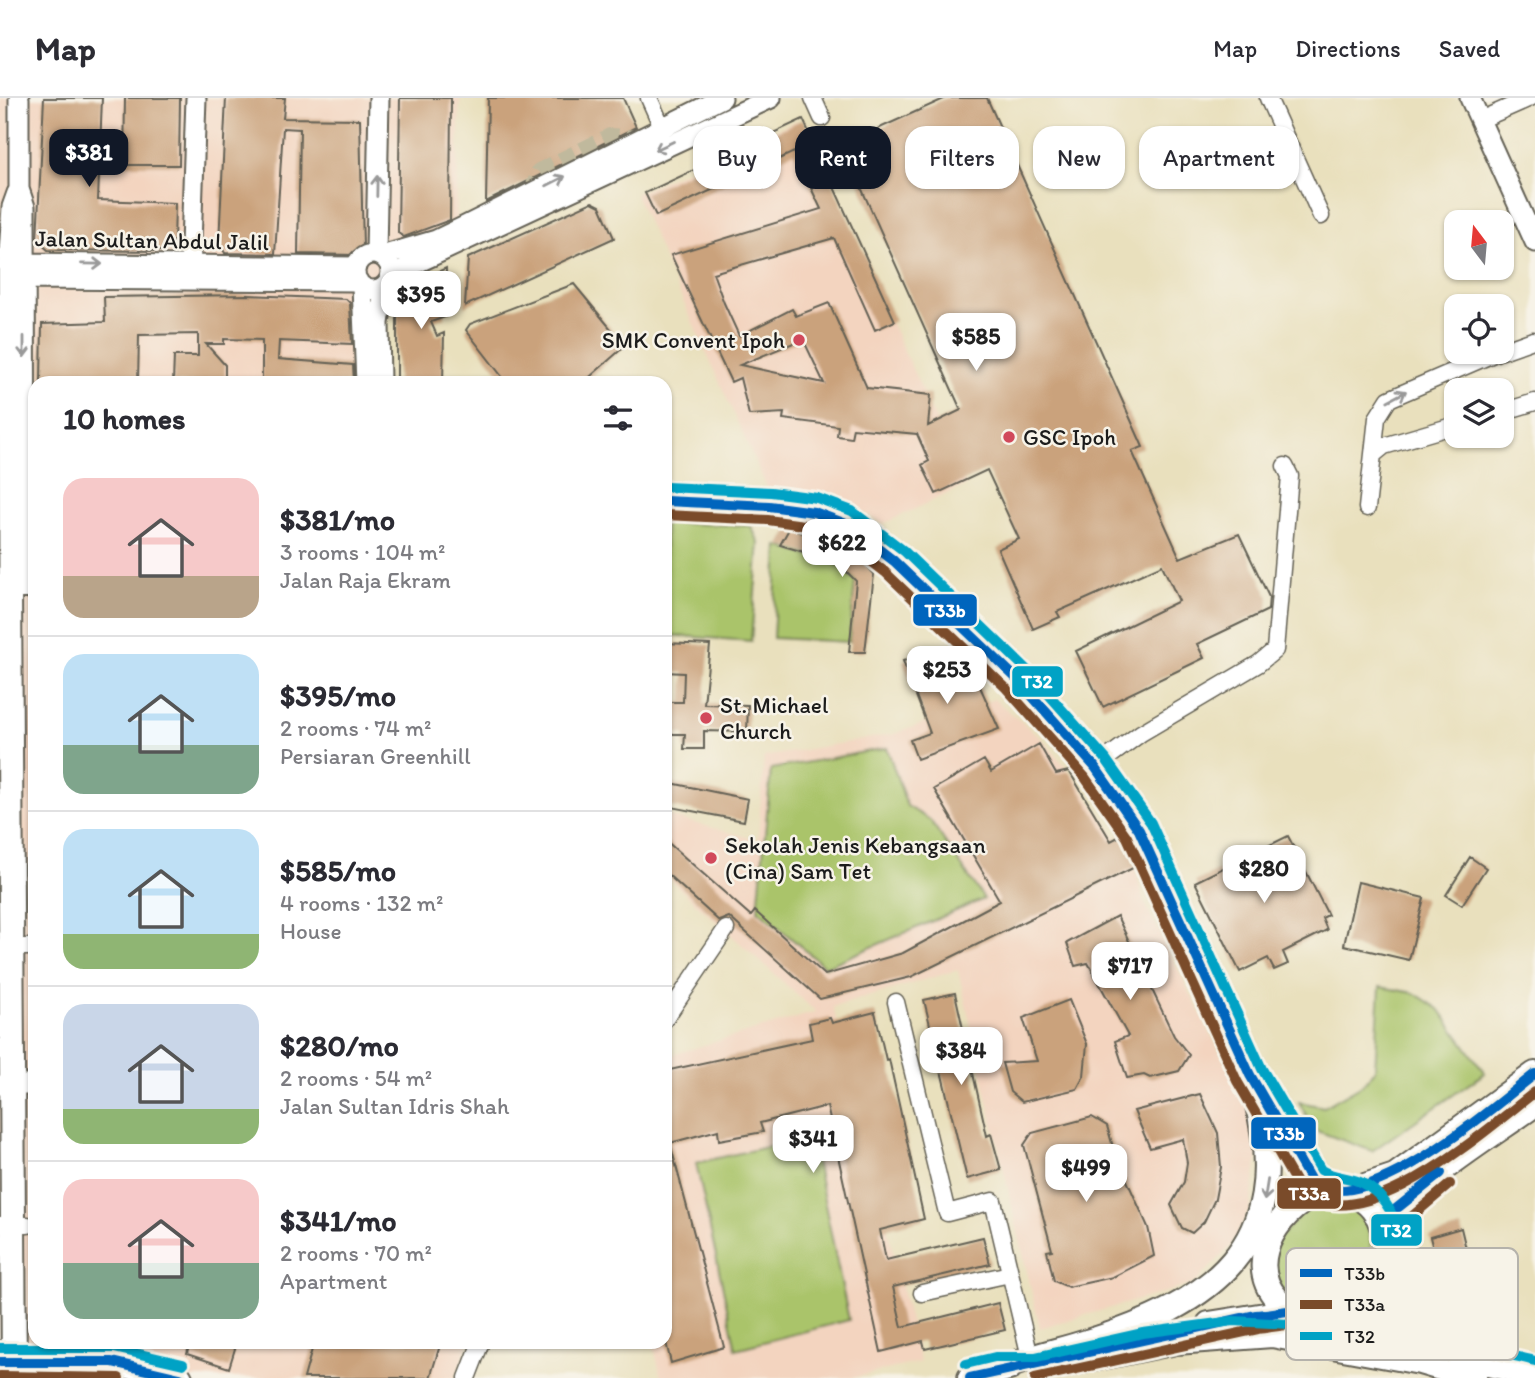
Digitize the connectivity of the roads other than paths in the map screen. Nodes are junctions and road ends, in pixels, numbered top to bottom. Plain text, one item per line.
1 (19, 98) edge
2 (196, 98) edge
3 (379, 98) edge
4 (649, 98) edge
5 (722, 98) edge
6 (771, 98) edge
7 (813, 98) edge
8 (1268, 98) edge
9 (1470, 98) edge
10 (1530, 98) edge
11 (822, 118) dead end
12 (1480, 120) junction
13 (662, 127) junction
14 (19, 189) junction
15 (1321, 216) dead end
16 (1535, 242) edge
17 (5, 243) edge
18 (379, 255) junction
19 (18, 271) junction
20 (190, 272) junction
21 (359, 278) junction
22 (388, 280) junction
23 (4, 300) edge
24 (1534, 341) edge
25 (1514, 347) edge
26 (1470, 364) edge
27 (366, 376) edge
28 (380, 376) edge
29 (1535, 402) edge
30 (3, 407) edge
31 (1514, 408) edge
32 (1444, 428) edge
33 (22, 429) edge
34 (1373, 455) junction
35 (4, 459) edge
36 (1284, 466) dead end
37 (672, 501) edge
38 (1367, 508) dead end
39 (18, 586) edge
40 (994, 657) junction
41 (1095, 766) junction
42 (1139, 830) junction
43 (726, 929) dead end
44 (18, 947) edge
45 (896, 1002) dead end
46 (672, 1009) edge
47 (1250, 1074) junction
48 (1535, 1074) edge
49 (18, 1085) edge
50 (1535, 1104) edge
51 (1336, 1191) junction
52 (13, 1225) edge
53 (1382, 1226) junction
54 (1383, 1248) edge
55 (1010, 1274) junction
56 (922, 1293) dead end
57 (1286, 1306) edge
58 (1286, 1312) edge
59 (1286, 1337) edge
60 (478, 1349) edge
61 (1030, 1357) junction
62 (1410, 1360) edge
63 (1417, 1360) edge
64 (1480, 1360) edge
65 (1420, 1362) junction
66 (18, 1368) edge
67 (996, 1371) junction
68 (1535, 1375) edge
69 (180, 1378) edge
70 (467, 1378) edge
71 (970, 1378) edge
72 (1474, 1378) edge

1 - 14 street
2 - 20 street
18 -> 3 street
4 - 13 street
5 - 13 street
6 -> 22 street
7 - 11 street
8 - 15 street
9 - 12 street
10 - 12 street
12 - 16 street
18 -> 13 street
14 - 17 street
14 - 19 street
17 - 19 street
18 - 21 street
18 - 22 street
19 - 20 street, Jalan Sultan Abdul Jalil
19 - 23 street
19 -> 33 street
20 - 21 street, Jalan Sultan Abdul Jalil
21 - 22 street
21 - 27 street
22 - 28 street
23 - 30 street
24 - 25 street
34 -> 26 street
29 - 31 street
30 - 33 street
32 - 34 street
33 - 35 street
33 - 39 street
34 - 38 street
35 - 39 street
36 - 41 street
37 - 40 main road
39 - 44 main road
40 - 41 main road
40 - 42 main road
41 - 42 main road
42 - 47 main road
43 - 46 street
44 - 49 main road
45 - 55 street
47 - 51 main road
47 -> 61 main road
48 - 51 main road
49 - 52 main road
50 - 53 main road
51 - 53 main road
51 - 57 main road
52 - 66 main road
53 - 54 main road
55 - 56 street
55 - 61 street
58 - 67 main road
59 - 67 main road
60 - 70 street
61 - 67 main road
62 - 65 main road
63 - 65 main road
64 - 68 main road
65 - 72 main road
66 - 69 main road
67 - 71 main road

